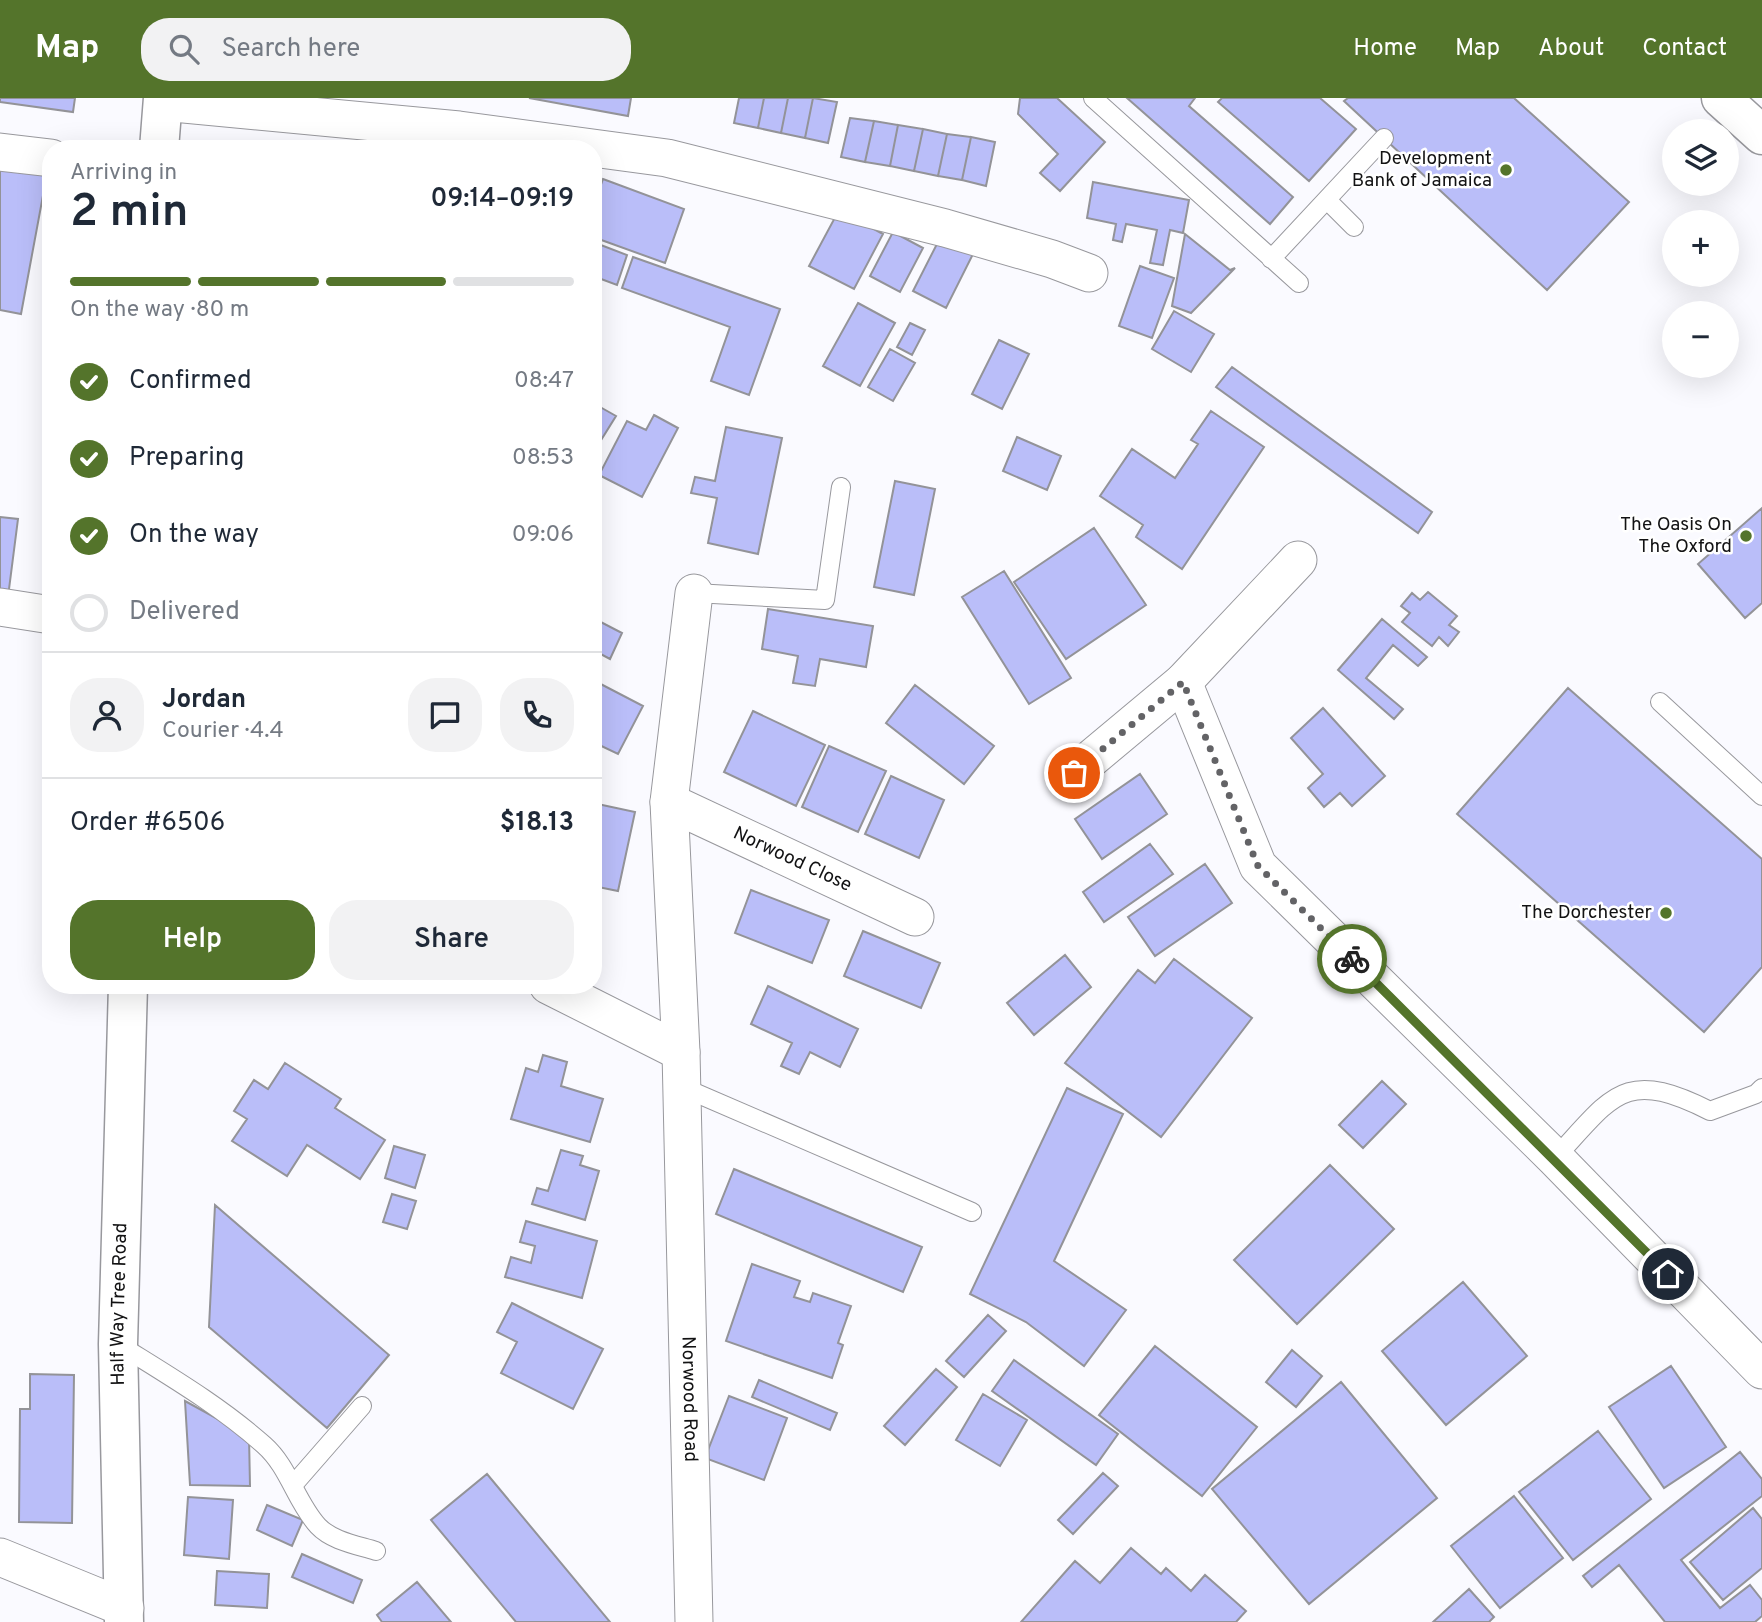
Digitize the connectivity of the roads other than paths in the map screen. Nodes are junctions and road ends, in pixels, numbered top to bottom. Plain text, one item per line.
1 (1093, 98) edge
2 (1724, 99) edge
3 (163, 100) edge
4 (1762, 135) edge
5 (1384, 138) dead end
6 (160, 140) edge
7 (533, 140) edge
8 (602, 149) edge
9 (0, 152) edge
10 (42, 157) edge
11 (1327, 200) junction
12 (1354, 227) dead end
13 (1271, 259) junction
14 (1089, 273) dead end
15 (1298, 283) dead end
16 (841, 487) dead end
17 (1298, 560) dead end
18 (694, 593) joint
19 (0, 607) edge
20 (42, 614) edge
21 (1183, 682) junction
22 (1660, 702) dead end
23 (1074, 773) dead end
24 (1762, 796) edge
25 (669, 802) junction
26 (915, 917) dead end
27 (128, 994) edge
28 (562, 994) edge
29 (682, 1069) junction
30 (1762, 1088) edge
31 (1555, 1158) junction
32 (972, 1212) dead end
33 (118, 1344) junction
34 (1762, 1370) edge
35 (362, 1406) dead end
36 (294, 1484) junction
37 (376, 1551) dead end
38 (0, 1557) edge
39 (124, 1615) edge
40 (694, 1622) edge

1 - 13 lane
2 - 4 main road
3 - 6 main road
3 - 7 street
5 - 11 lane
8 - 14 street
9 - 10 street
11 - 12 lane
11 - 13 lane
13 - 15 lane
16 - 18 lane
17 - 21 street
18 - 25 street, Norwood Road
19 - 20 street
21 - 23 street
21 - 31 street
22 - 24 lane
25 - 26 street, Norwood Close
25 - 29 street, Norwood Road
27 - 33 main road, Half Way Tree Road
28 - 29 street
29 - 32 lane
29 - 40 street, Norwood Road
30 - 31 lane
31 - 34 street
33 - 36 lane
33 - 39 main road, Half Way Tree Road
35 - 36 lane
36 - 37 lane
38 - 39 street

